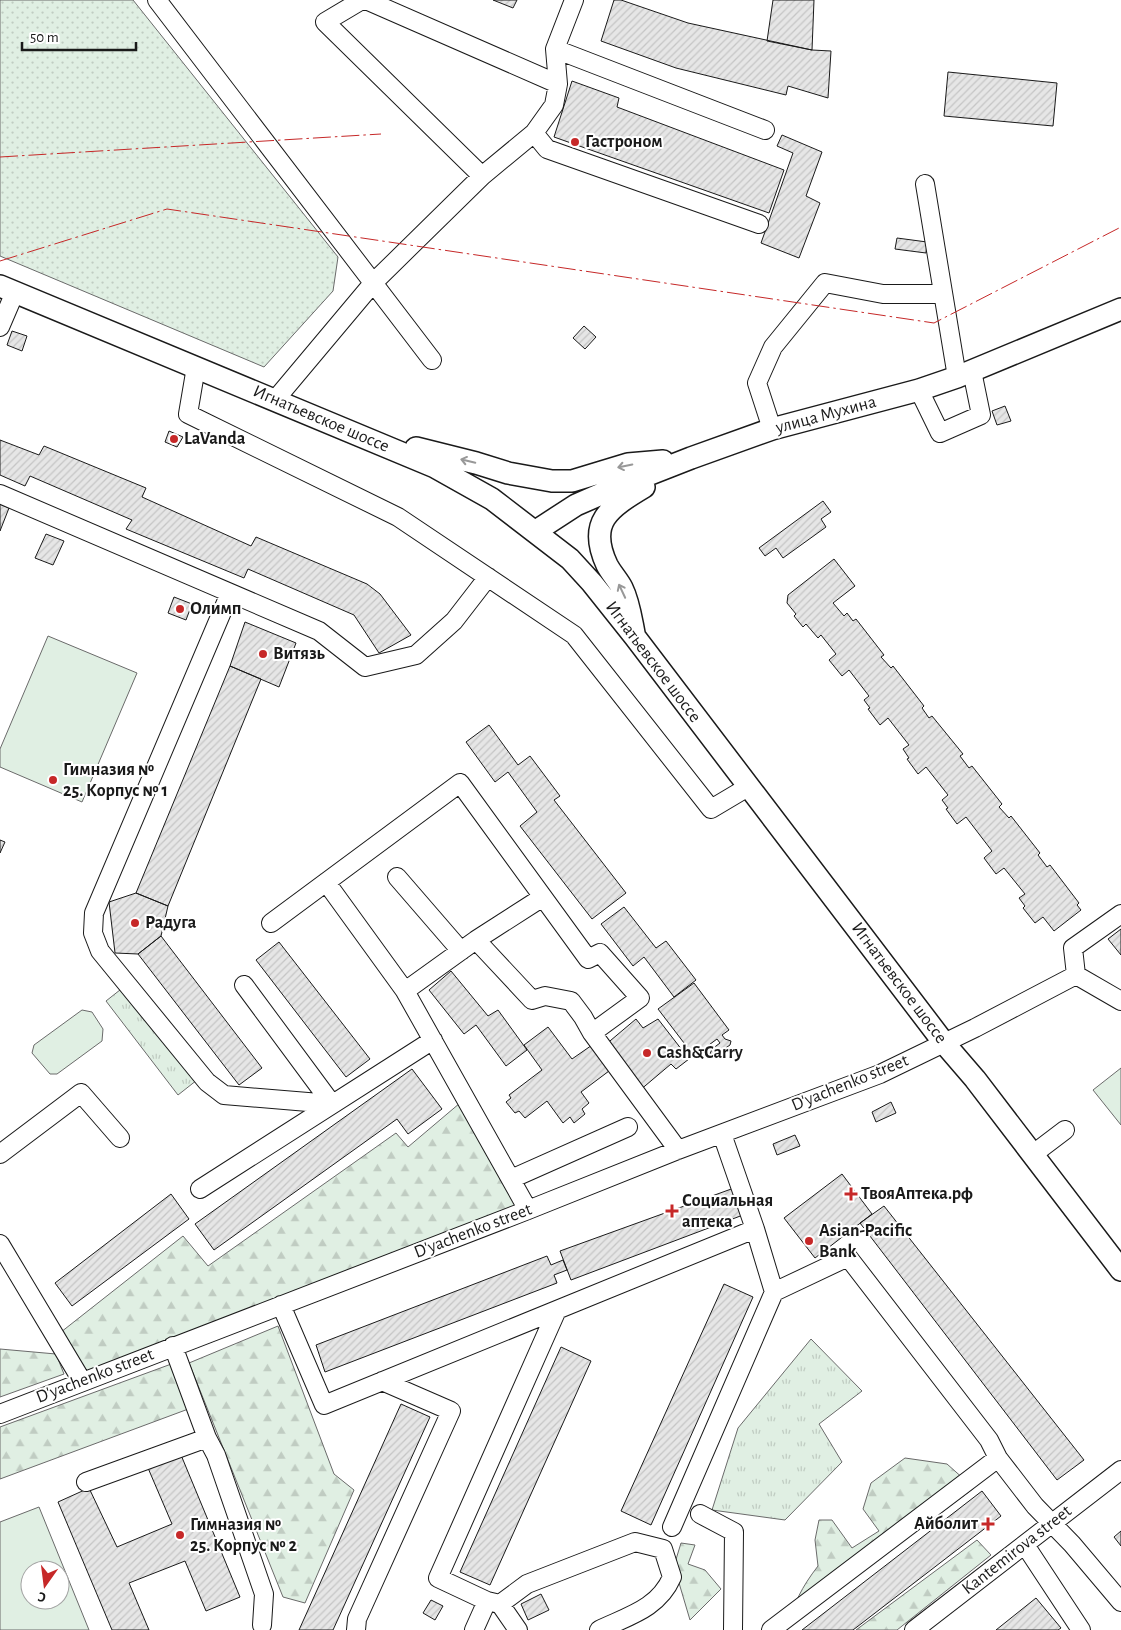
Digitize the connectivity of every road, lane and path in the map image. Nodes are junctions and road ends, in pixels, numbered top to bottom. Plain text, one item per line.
1 (157, 0) edge
2 (364, 0) edge
3 (574, 0) edge
4 (554, 49) junction
5 (558, 84) junction
6 (765, 130) dead end
7 (534, 134) junction
8 (482, 176) junction
9 (925, 184) dead end
10 (759, 224) dead end
11 (374, 282) junction
12 (7, 289) edge
13 (943, 294) junction
14 (1119, 313) edge
15 (0, 327) edge
16 (432, 360) dead end
17 (196, 367) junction
18 (965, 374) junction
19 (919, 390) junction
20 (275, 400) junction
21 (772, 429) junction
22 (354, 433) junction
23 (691, 458) junction
24 (0, 494) edge
25 (536, 531) junction
26 (488, 577) junction
27 (230, 592) junction
28 (635, 637) junction
29 (748, 787) junction
30 (397, 877) dead end
31 (326, 882) junction
32 (543, 897) junction
33 (1121, 914) edge
34 (271, 923) dead end
35 (476, 940) junction
36 (461, 951) junction
37 (1076, 975) junction
38 (244, 985) dead end
39 (405, 991) junction
40 (1121, 1001) edge
41 (592, 1033) junction
42 (433, 1040) junction
43 (944, 1043) junction
44 (332, 1104) junction
45 (628, 1127) dead end
46 (1065, 1130) dead end
47 (722, 1134) junction
48 (120, 1138) dead end
49 (678, 1150) junction
50 (0, 1154) edge
51 (1032, 1155) junction
52 (511, 1179) junction
53 (200, 1188) dead end
54 (528, 1210) junction
55 (755, 1229) junction
56 (0, 1244) edge
57 (1121, 1270) edge
58 (774, 1292) junction
59 (281, 1306) junction
60 (557, 1310) junction
61 (173, 1346) junction
62 (82, 1381) junction
63 (382, 1382) junction
64 (0, 1414) edge
65 (207, 1438) junction
66 (998, 1458) junction
67 (1121, 1470) edge
68 (86, 1482) dead end
69 (700, 1514) dead end
70 (1052, 1523) junction
71 (672, 1527) dead end
72 (1026, 1545) junction
73 (494, 1602) junction
74 (1121, 1602) edge
75 (262, 1625) dead end
76 (356, 1630) edge
77 (474, 1630) edge
78 (518, 1630) edge
79 (599, 1630) edge
80 (733, 1630) edge
81 (771, 1630) edge
82 (914, 1630) edge
83 (1081, 1630) edge

1 - 11 street
2 - 5 street
2 - 8 street
3 - 4 street
4 - 5 street
4 - 6 street
5 - 7 street
7 - 8 street
7 - 10 street
8 - 11 street
9 - 13 street
11 - 16 street
11 - 20 street
12 - 15 street
12 - 17 main road, Игнатьевское шоссе
13 - 18 street
13 - 21 street
14 - 18 main road, улица Мухина
17 - 20 main road, Игнатьевское шоссе
17 - 26 street
18 - 19 main road, улица Мухина
18 - 19 street
19 - 21 main road, улица Мухина
20 - 22 main road, Игнатьевское шоссе
21 - 23 main road, улица Мухина
23 -> 22 main road
22 - 25 main road, Игнатьевское шоссе
23 - 25 main road, улица Мухина
28 -> 23 main road
24 - 27 street
25 - 28 main road, Игнатьевское шоссе
26 - 27 street
26 - 29 street
27 - 44 street
28 - 29 main road, Игнатьевское шоссе
29 - 43 main road, Игнатьевское шоссе
30 - 36 street
31 - 32 street
31 - 34 street
31 - 39 street
32 - 35 street
32 - 41 street
33 - 37 street
35 - 36 street
35 - 41 street
36 - 39 street
37 - 40 street
37 - 43 street, D'yachenko street
38 - 44 street
39 - 42 street
41 - 49 street
42 - 44 street
42 - 52 street
43 - 47 street, D'yachenko street
43 - 51 main road, Игнатьевское шоссе
44 - 53 street
45 - 52 street
46 - 51 street
47 - 49 street, D'yachenko street
47 - 55 street
48 - 50 street
49 - 54 street, D'yachenko street
51 - 57 main road, Игнатьевское шоссе
52 - 54 street
54 - 59 street, D'yachenko street
55 - 58 street
55 - 60 street
56 - 62 street
58 - 66 street
58 - 71 street
59 - 61 street, D'yachenko street
59 - 63 street
60 - 63 street
60 - 73 street
61 - 62 street, D'yachenko street
61 - 65 street
62 - 64 street, D'yachenko street
63 - 76 street
65 - 68 street
65 - 75 street
66 - 70 street
66 - 81 street
67 - 70 street, Kantemirova street
69 - 80 street
70 - 72 street, Kantemirova street
70 - 74 street
72 - 82 street, Kantemirova street
72 - 83 street
73 - 77 street
73 - 78 street
73 - 79 street

